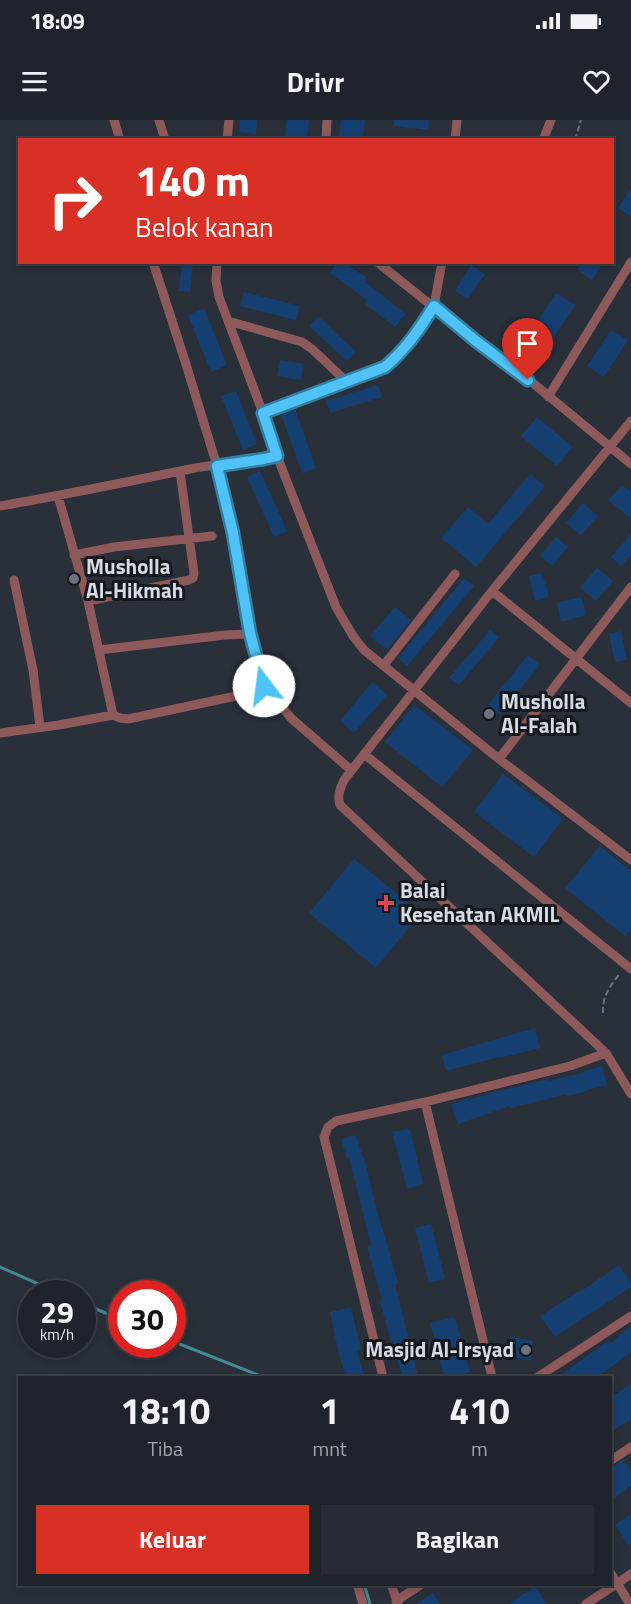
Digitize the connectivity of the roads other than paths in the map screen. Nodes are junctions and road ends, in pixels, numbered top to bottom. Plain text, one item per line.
1 (114, 120) edge
2 (159, 120) edge
3 (229, 120) edge
4 (327, 120) edge
5 (457, 120) edge
6 (551, 120) edge
7 (119, 138) edge
8 (164, 138) edge
9 (227, 138) edge
10 (326, 138) edge
11 (455, 138) edge
12 (544, 138) edge
13 (631, 262) edge
14 (154, 264) edge
15 (217, 264) edge
16 (380, 264) edge
17 (442, 264) edge
18 (434, 306) junction
19 (228, 321) junction
20 (346, 381) junction
21 (548, 397) junction
22 (263, 413) junction
23 (631, 421) edge
24 (610, 448) junction
25 (277, 456) junction
26 (631, 464) edge
27 (213, 466) junction
28 (180, 472) junction
29 (58, 496) junction
30 (0, 506) edge
31 (212, 536) dead end
32 (189, 538) junction
33 (74, 555) junction
34 (455, 574) dead end
35 (15, 580) dead end
36 (631, 587) edge
37 (492, 591) junction
38 (87, 601) junction
39 (250, 633) junction
40 (99, 650) junction
41 (576, 659) junction
42 (384, 665) junction
43 (260, 688) junction
44 (414, 690) junction
45 (631, 703) edge
46 (114, 715) junction
47 (40, 727) junction
48 (0, 733) edge
49 (364, 754) junction
50 (499, 759) junction
51 (351, 770) junction
52 (631, 860) edge
53 (629, 966) edge
54 (606, 1053) junction
55 (631, 1094) edge
56 (425, 1102) junction
57 (631, 1316) edge
58 (383, 1376) edge
59 (492, 1376) edge
60 (540, 1376) edge
61 (631, 1448) edge
62 (612, 1460) edge
63 (631, 1574) edge
64 (612, 1575) edge
65 (618, 1583) junction
66 (358, 1586) edge
67 (392, 1586) edge
68 (419, 1586) edge
69 (397, 1602) edge
70 (363, 1604) edge
71 (586, 1604) edge
72 (630, 1604) edge

1 - 7 street
2 - 8 street
3 - 9 street
4 - 10 street
5 - 11 street
6 - 12 street
13 - 21 street
14 - 27 street
15 - 19 street
16 - 18 street
17 - 18 street
18 - 20 street
18 - 21 street
19 - 20 street
19 - 22 street
20 - 22 street
21 - 24 street
22 - 25 street
23 - 24 street
24 - 26 street
24 - 37 street
25 - 27 street
25 - 42 street
27 - 28 street
27 - 39 street
28 - 29 street
28 - 32 street
29 - 30 street
29 - 33 street
31 - 32 street
32 - 33 street
32 - 38 street
33 - 38 street
34 - 42 street
35 - 47 street
36 - 41 street
37 - 41 street
37 - 44 street
38 - 40 street
39 - 40 street
39 - 43 street
40 - 46 street
41 - 45 street
41 - 50 street
42 - 44 street
43 - 46 street
43 - 51 street
44 - 49 street
44 - 50 street
46 - 47 street
47 - 48 street
49 - 51 street
49 - 53 street
50 - 52 street
51 - 54 street
54 - 55 street
54 - 56 street
56 - 58 street
56 - 59 street
57 - 60 street
61 - 62 street
63 - 65 street
64 - 65 street
65 - 71 street
65 - 72 street
66 - 70 street
67 - 69 street
68 - 69 street

